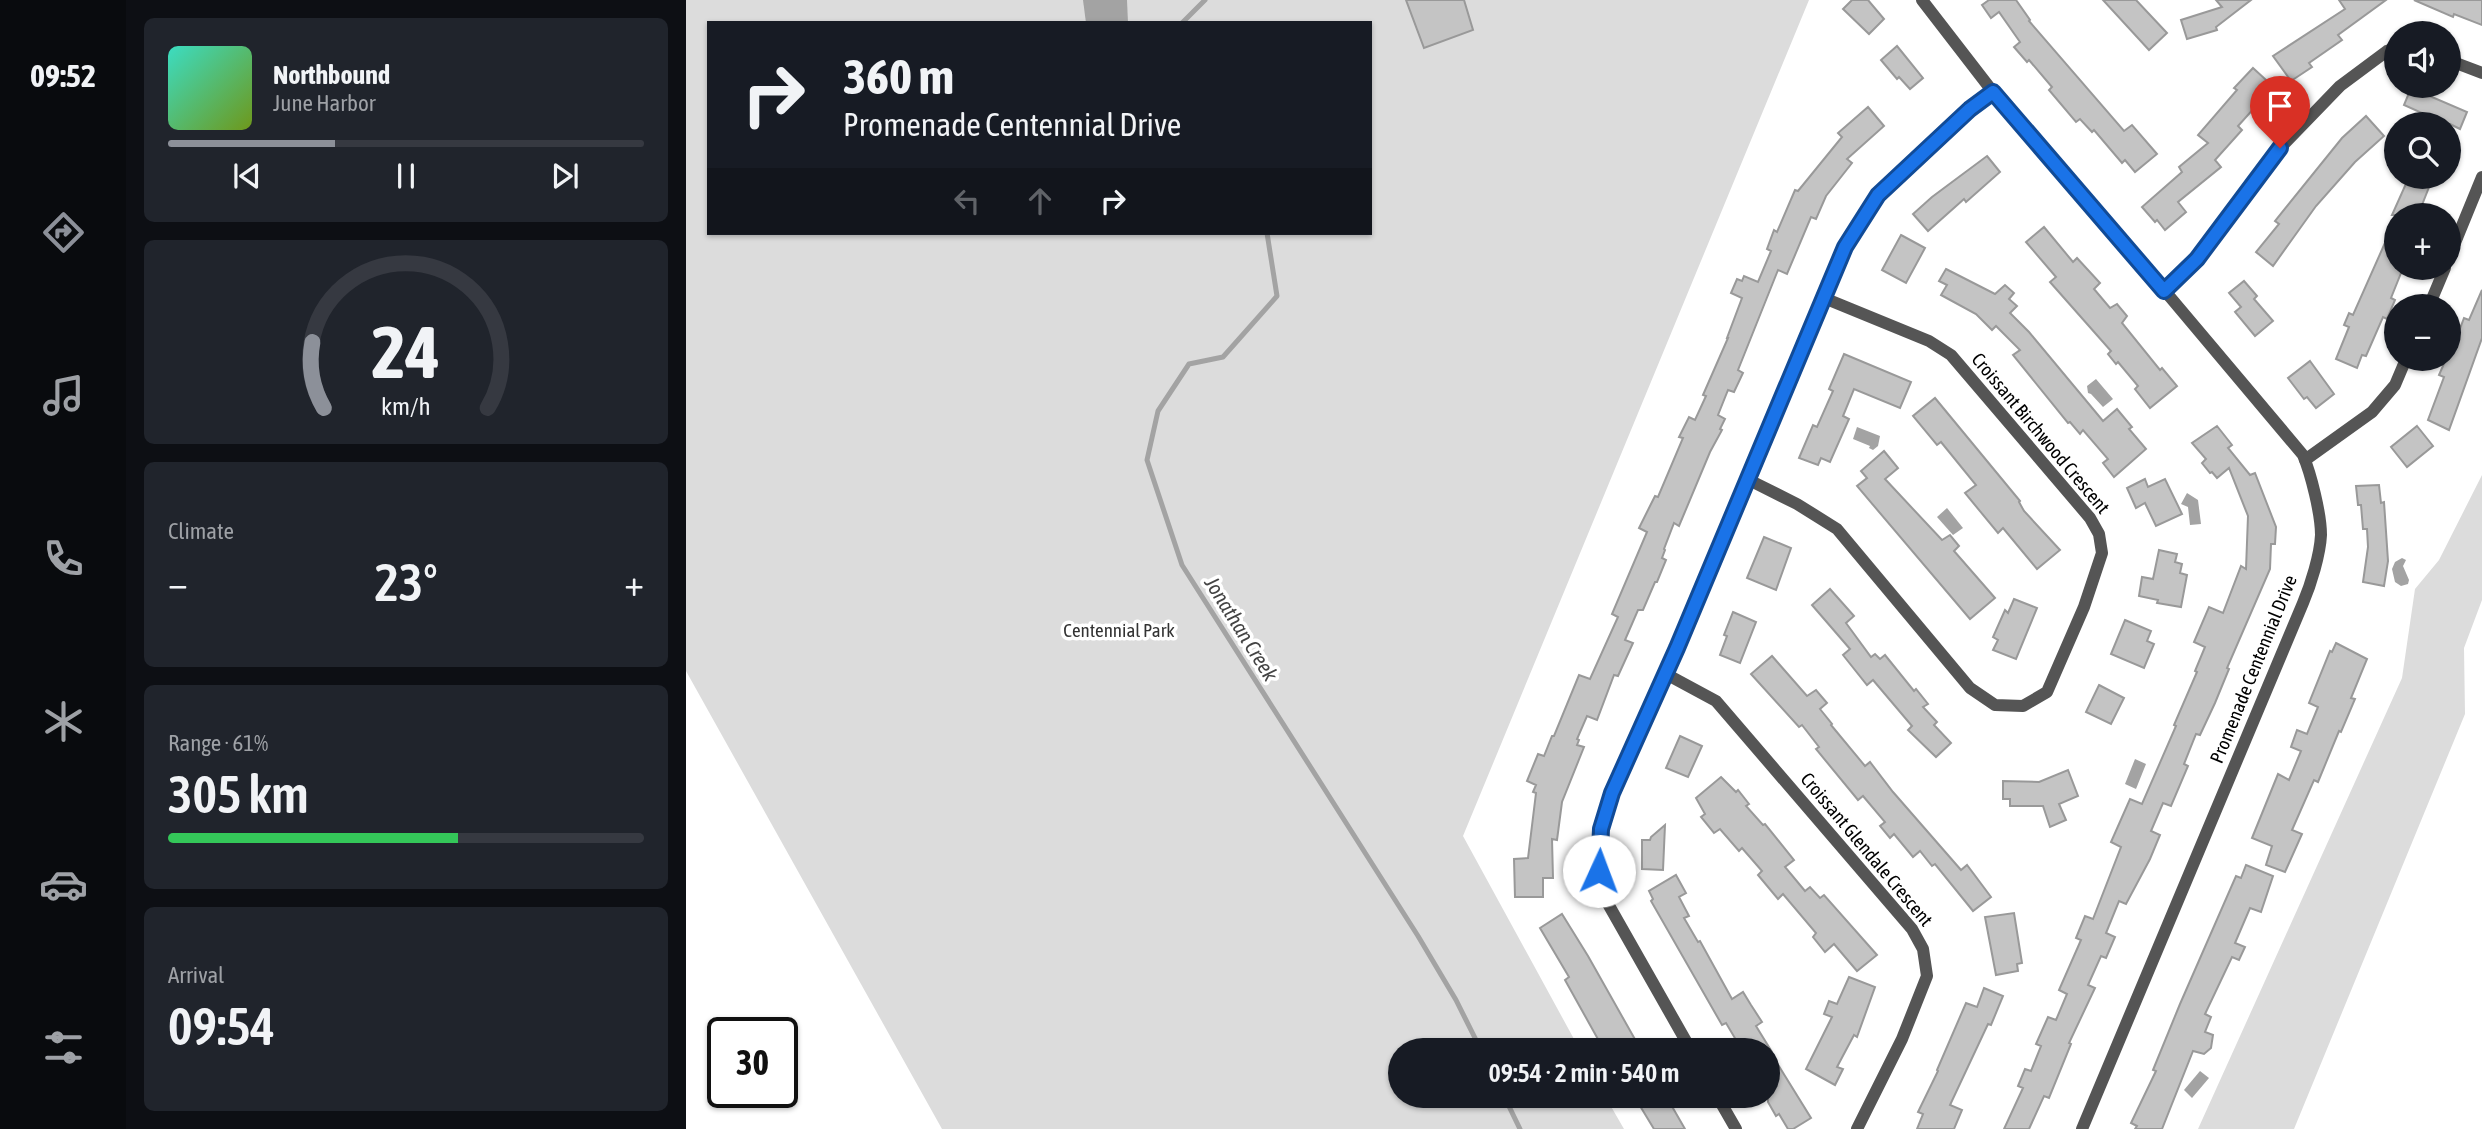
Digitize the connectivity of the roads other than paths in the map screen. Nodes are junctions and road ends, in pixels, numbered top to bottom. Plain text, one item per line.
1 (1922, 0) edge
2 (2384, 53) edge
3 (2461, 65) edge
4 (2482, 73) edge
5 (1993, 92) junction
6 (2482, 177) edge
7 (2461, 228) edge
8 (2164, 291) junction
9 (1824, 298) junction
10 (2401, 371) edge
11 (2305, 460) junction
12 (1749, 480) junction
13 (1666, 674) junction
14 (1684, 1038) edge
15 (1724, 1108) edge
16 (1736, 1129) edge
17 (1857, 1129) edge
18 (2082, 1129) edge

1 - 5 street, Promenade Centennial Drive
2 - 8 street
3 - 4 street
5 - 8 street, Promenade Centennial Drive
5 - 9 street
6 - 7 street
8 - 11 street, Promenade Centennial Drive
9 - 12 street
9 - 12 street, Croissant Birchwood Crescent
10 - 11 street
11 - 18 street, Promenade Centennial Drive
12 - 13 street
13 - 14 street
13 - 17 street, Croissant Glendale Crescent
15 - 16 street

